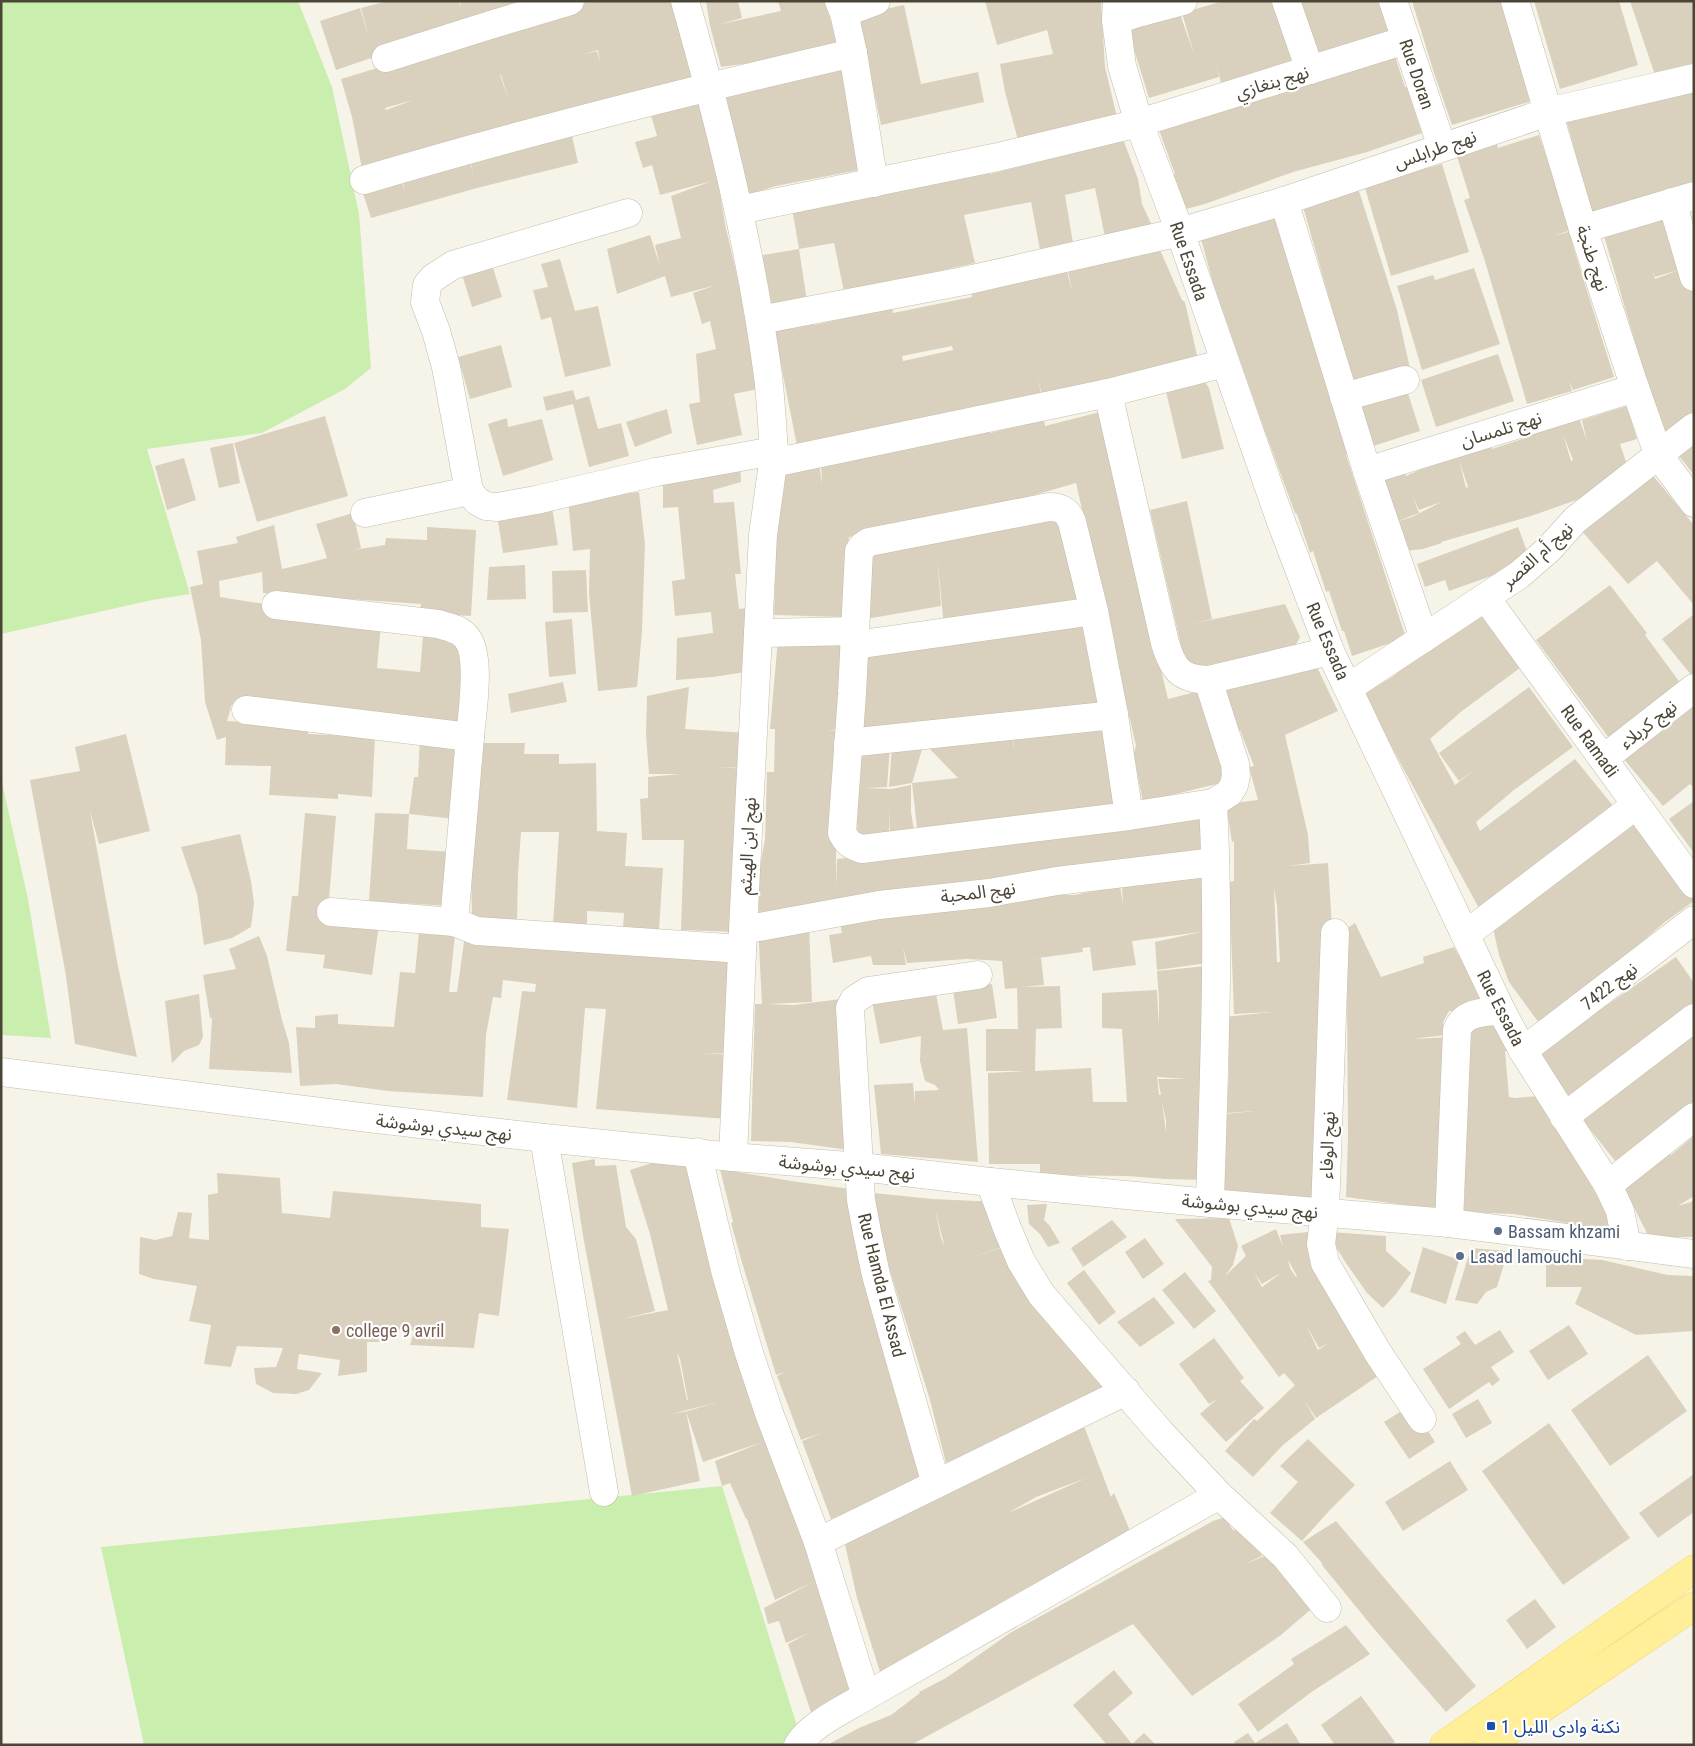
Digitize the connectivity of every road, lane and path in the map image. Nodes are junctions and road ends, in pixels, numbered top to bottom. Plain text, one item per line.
1 (570, 1) edge
2 (685, 1) edge
3 (876, 1) edge
4 (1183, 1) edge
5 (1286, 1) edge
6 (1393, 1) edge
7 (1515, 1) edge
8 (841, 7) edge
9 (1117, 11) edge
10 (1406, 40) junction
11 (853, 53) junction
12 (386, 58) dead end
13 (1310, 70) junction
14 (1694, 78) edge
15 (710, 86) junction
16 (1548, 112) junction
17 (1139, 123) junction
18 (1442, 147) junction
19 (364, 180) dead end
20 (874, 183) junction
21 (1683, 199) edge
22 (1284, 201) junction
23 (738, 210) junction
24 (628, 212) dead end
25 (1583, 228) junction
26 (1180, 232) junction
27 (1694, 277) edge
28 (760, 320) junction
29 (1225, 363) junction
30 (1405, 380) dead end
31 (1635, 388) junction
32 (1108, 393) junction
33 (1344, 397) junction
34 (1694, 427) edge
35 (1658, 456) junction
36 (773, 457) junction
37 (1367, 470) junction
38 (469, 491) junction
39 (1694, 503) edge
40 (365, 513) dead end
41 (1486, 598) junction
42 (276, 605) dead end
43 (1094, 611) junction
44 (758, 633) junction
45 (855, 638) junction
46 (1424, 638) junction
47 (1330, 651) junction
48 (1208, 680) junction
49 (1348, 688) junction
50 (1694, 688) edge
51 (246, 710) dead end
52 (1114, 716) junction
53 (470, 737) junction
54 (848, 743) junction
55 (1603, 760) junction
56 (1213, 803) junction
57 (1636, 805) junction
58 (1129, 816) junction
59 (1215, 862) junction
60 (1694, 884) edge
61 (331, 912) dead end
62 (1694, 920) edge
63 (454, 922) junction
64 (1335, 933) dead end
65 (1465, 935) junction
66 (743, 940) junction
67 (978, 975) dead end
68 (1501, 1010) junction
69 (1694, 1018) edge
70 (1524, 1051) junction
71 (1, 1072) edge
72 (1564, 1116) junction
73 (1694, 1117) edge
74 (544, 1138) junction
75 (697, 1152) junction
76 (733, 1156) junction
77 (861, 1167) junction
78 (990, 1182) junction
79 (1608, 1185) junction
80 (1210, 1203) junction
81 (1325, 1212) junction
82 (1448, 1223) junction
83 (1626, 1246) junction
84 (1694, 1254) edge
85 (1126, 1391) junction
86 (1422, 1419) dead end
87 (936, 1484) junction
88 (604, 1492) dead end
89 (1219, 1494) junction
90 (818, 1542) junction
91 (1694, 1569) edge
92 (1694, 1606) edge
93 (1327, 1608) dead end
94 (866, 1696) junction
95 (798, 1745) edge
96 (1444, 1745) edge
97 (1488, 1745) edge

1 - 12 street
2 - 15 street, نهج ابن الهيثم
3 - 8 street
4 - 9 street
5 - 13 street
6 - 10 street, Rue Doran
7 - 16 street, نهج طنجة
8 - 11 street
9 - 17 street, Rue Essada
10 - 13 street, نهج بنغازي
10 - 18 street, Rue Doran
11 - 15 street
11 - 20 street
13 - 17 street, نهج بنغازي
14 - 16 street, نهج طرابلس
15 - 19 street
15 - 23 street, نهج ابن الهيثم
16 - 18 street, نهج طرابلس
16 - 25 street, نهج طنجة
17 - 20 street, نهج بنغازي
17 - 26 street, Rue Essada
18 - 22 street, نهج طرابلس
20 - 23 street, نهج بنغازي
21 - 25 street
21 - 27 street
22 - 26 street, نهج طرابلس
22 - 33 street
23 - 28 street, نهج ابن الهيثم
24 - 38 street
25 - 31 street, نهج طنجة
26 - 28 street, نهج طرابلس
26 - 29 street, Rue Essada
28 - 36 street, نهج ابن الهيثم
29 - 32 street
29 - 47 street, Rue Essada
30 - 33 street
31 - 35 street, نهج طنجة
31 - 37 street, نهج تلمسان
32 - 36 street
32 - 48 street
33 - 37 street
34 - 35 street, نهج أم القصر
35 - 39 street, نهج طنجة
35 - 41 street, نهج أم القصر
36 - 38 street
36 - 44 street, نهج ابن الهيثم
37 - 46 street
38 - 40 street
41 - 46 street, نهج أم القصر
41 - 55 street, Rue Ramadi
42 - 53 street
43 - 45 street
43 - 45 street
43 - 52 street
44 - 45 street
44 - 66 street, نهج ابن الهيثم
45 - 54 street
46 - 49 street, نهج أم القصر
47 - 48 street
47 - 49 street, Rue Essada
48 - 56 street
49 - 65 street, Rue Essada
50 - 55 street, نهج كربلاء
51 - 53 street
52 - 54 street
52 - 58 street
53 - 63 street
54 - 58 street
55 - 57 street, Rue Ramadi
56 - 58 street
56 - 59 street
57 - 60 street, Rue Ramadi
57 - 65 street
59 - 66 street, نهج المحبة
59 - 80 street
61 - 63 street, نهج المحبة
62 - 70 street, نهج 7422
63 - 66 street, نهج المحبة
64 - 81 street, نهج الوفاء
65 - 68 street, Rue Essada
66 - 76 street, نهج ابن الهيثم
67 - 77 street, Rue Hamda El Assad
68 - 70 street, Rue Essada
68 - 82 street
69 - 72 street
70 - 72 street, Rue Essada
71 - 74 street, نهج سيدي بوشوشة
72 - 79 street, Rue Essada
73 - 79 street
74 - 75 street, نهج سيدي بوشوشة
74 - 88 street
75 - 76 street, نهج سيدي بوشوشة
75 - 90 street
76 - 77 street, نهج سيدي بوشوشة
77 - 78 street, نهج سيدي بوشوشة
77 - 87 street, Rue Hamda El Assad
78 - 80 street, نهج سيدي بوشوشة
78 - 85 street
79 - 83 street, Rue Essada
80 - 81 street, نهج سيدي بوشوشة
81 - 82 street, نهج سيدي بوشوشة
81 - 86 street, نهج الوفاء
82 - 83 street, نهج سيدي بوشوشة
83 - 84 street, نهج سيدي بوشوشة
85 - 87 street
85 - 89 street
87 - 90 street
89 - 93 street
89 - 94 street
90 - 94 street
91 - 96 main road
92 - 97 main road
94 - 95 street

